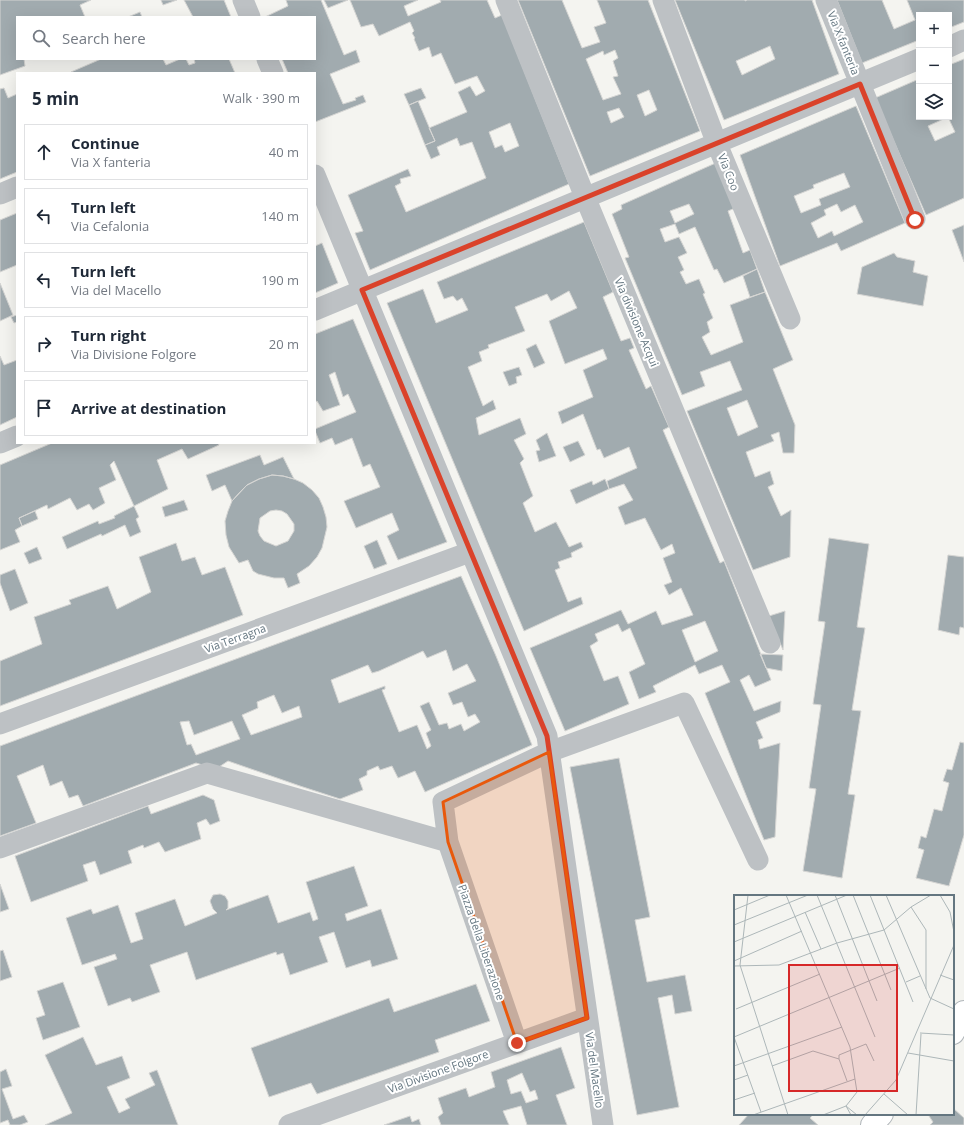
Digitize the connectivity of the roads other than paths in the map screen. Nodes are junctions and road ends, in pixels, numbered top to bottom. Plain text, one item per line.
1 (243, 0) edge
2 (506, 0) edge
3 (662, 0) edge
4 (826, 0) edge
5 (250, 16) edge
6 (964, 40) edge
7 (952, 46) edge
8 (267, 60) edge
9 (916, 60) edge
10 (273, 72) edge
11 (860, 84) junction
12 (717, 144) junction
13 (316, 177) edge
14 (16, 186) edge
15 (0, 194) edge
16 (585, 197) junction
17 (915, 220) dead end
18 (362, 290) junction
19 (316, 310) edge
20 (790, 319) dead end
21 (16, 436) edge
22 (0, 443) edge
23 (470, 552) junction
24 (770, 643) dead end
25 (0, 724) edge
26 (549, 752) junction
27 (448, 842) junction
28 (0, 848) edge
29 (758, 860) dead end
30 (964, 1012) edge
31 (587, 1018) junction
32 (954, 1031) edge
33 (517, 1043) junction
34 (881, 1115) edge
35 (289, 1125) edge
36 (603, 1125) edge
37 (872, 1125) edge

1 - 5 street
2 - 16 street, Via divisione Acqui
3 - 12 street, Via Coo
4 - 11 street, Via X fanteria
6 - 7 street
8 - 10 street
9 - 11 street
11 - 12 street
11 - 17 street, Via X fanteria
12 - 16 street
12 - 20 street, Via Coo
13 - 18 street, Via del Macello
14 - 15 street
16 - 18 street
16 - 24 street, Via divisione Acqui
18 - 19 street
18 - 23 street, Via del Macello
21 - 22 street
23 - 25 street, Via Terragna
23 - 26 street, Via del Macello
26 - 27 street, Piazza della Liberazione
26 - 29 street
26 - 31 street, Via del Macello
27 - 28 street
27 - 33 street, Piazza della Liberazione
30 - 32 street
31 - 33 street, Via Divisione Folgore
31 - 36 street, Via del Macello
33 - 35 street, Via Divisione Folgore
34 - 37 street

